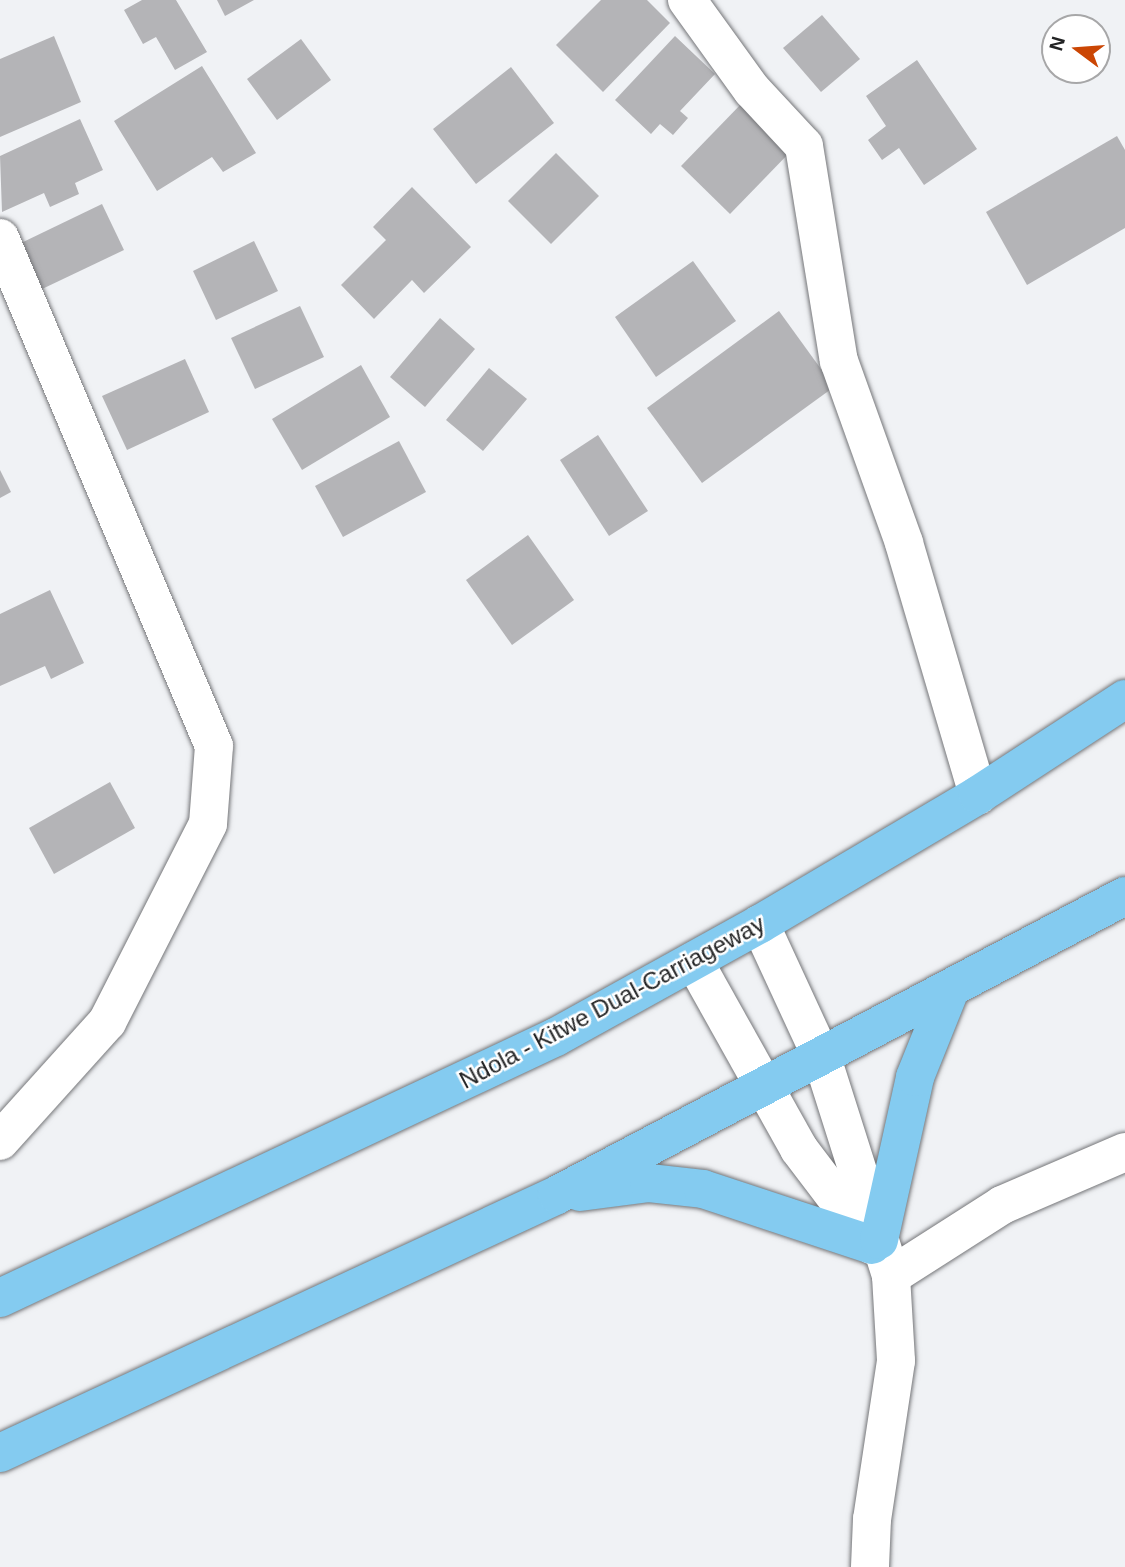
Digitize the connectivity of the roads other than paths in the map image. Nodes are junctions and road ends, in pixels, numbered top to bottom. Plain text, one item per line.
1 (687, 0) edge
2 (0, 239) edge
3 (1125, 699) edge
4 (978, 795) junction
5 (1125, 897) edge
6 (760, 925) junction
7 (694, 961) junction
8 (950, 990) junction
9 (822, 1058) junction
10 (762, 1086) junction
11 (0, 1141) edge
12 (1125, 1152) edge
13 (557, 1195) junction
14 (882, 1256) junction
15 (0, 1298) edge
16 (0, 1453) edge
17 (870, 1567) edge

1 - 4 street
2 - 11 street
3 - 4 highway, Ndola - Kitwe Dual-Carriageway
4 - 6 highway, Ndola - Kitwe Dual-Carriageway
5 - 8 highway
6 - 7 highway, Ndola - Kitwe Dual-Carriageway
6 - 9 street
7 - 10 street
7 - 15 highway, Ndola - Kitwe Dual-Carriageway
8 - 9 highway
8 - 14 highway
9 - 10 highway
9 - 14 street
10 - 13 highway
10 - 14 street
12 - 14 street
13 - 14 highway
13 - 16 highway
14 - 17 street

